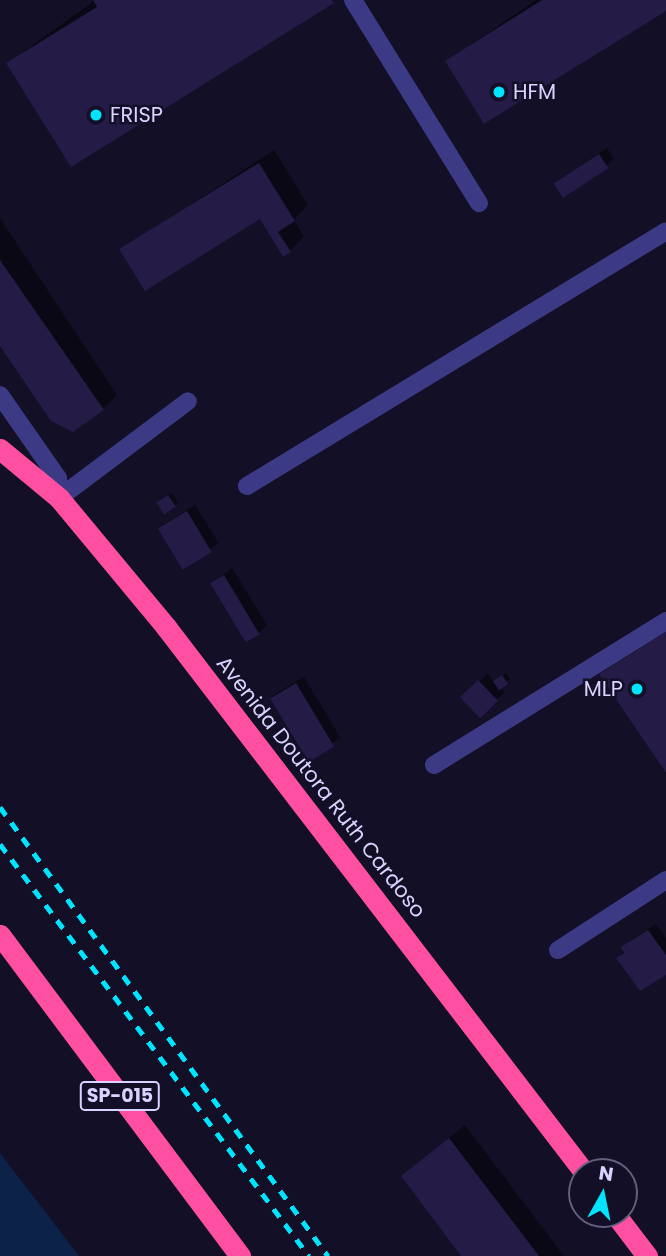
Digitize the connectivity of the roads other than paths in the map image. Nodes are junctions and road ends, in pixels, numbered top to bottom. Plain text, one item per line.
1 (354, 0) edge
2 (479, 203) dead end
3 (666, 231) edge
4 (0, 395) edge
5 (188, 401) dead end
6 (0, 449) edge
7 (247, 486) dead end
8 (59, 498) junction
9 (666, 621) edge
10 (434, 765) dead end
11 (665, 884) edge
12 (0, 936) edge
13 (558, 950) dead end
14 (572, 1158) edge
15 (626, 1228) edge
16 (240, 1256) edge
17 (647, 1256) edge

1 - 2 street
3 - 7 street
4 - 8 street
5 - 8 street
6 - 8 highway, Avenida Doutora Ruth Cardoso
8 - 14 highway, Avenida Doutora Ruth Cardoso
9 - 10 street
11 - 13 street
12 - 16 highway, SP-015
15 - 17 highway

